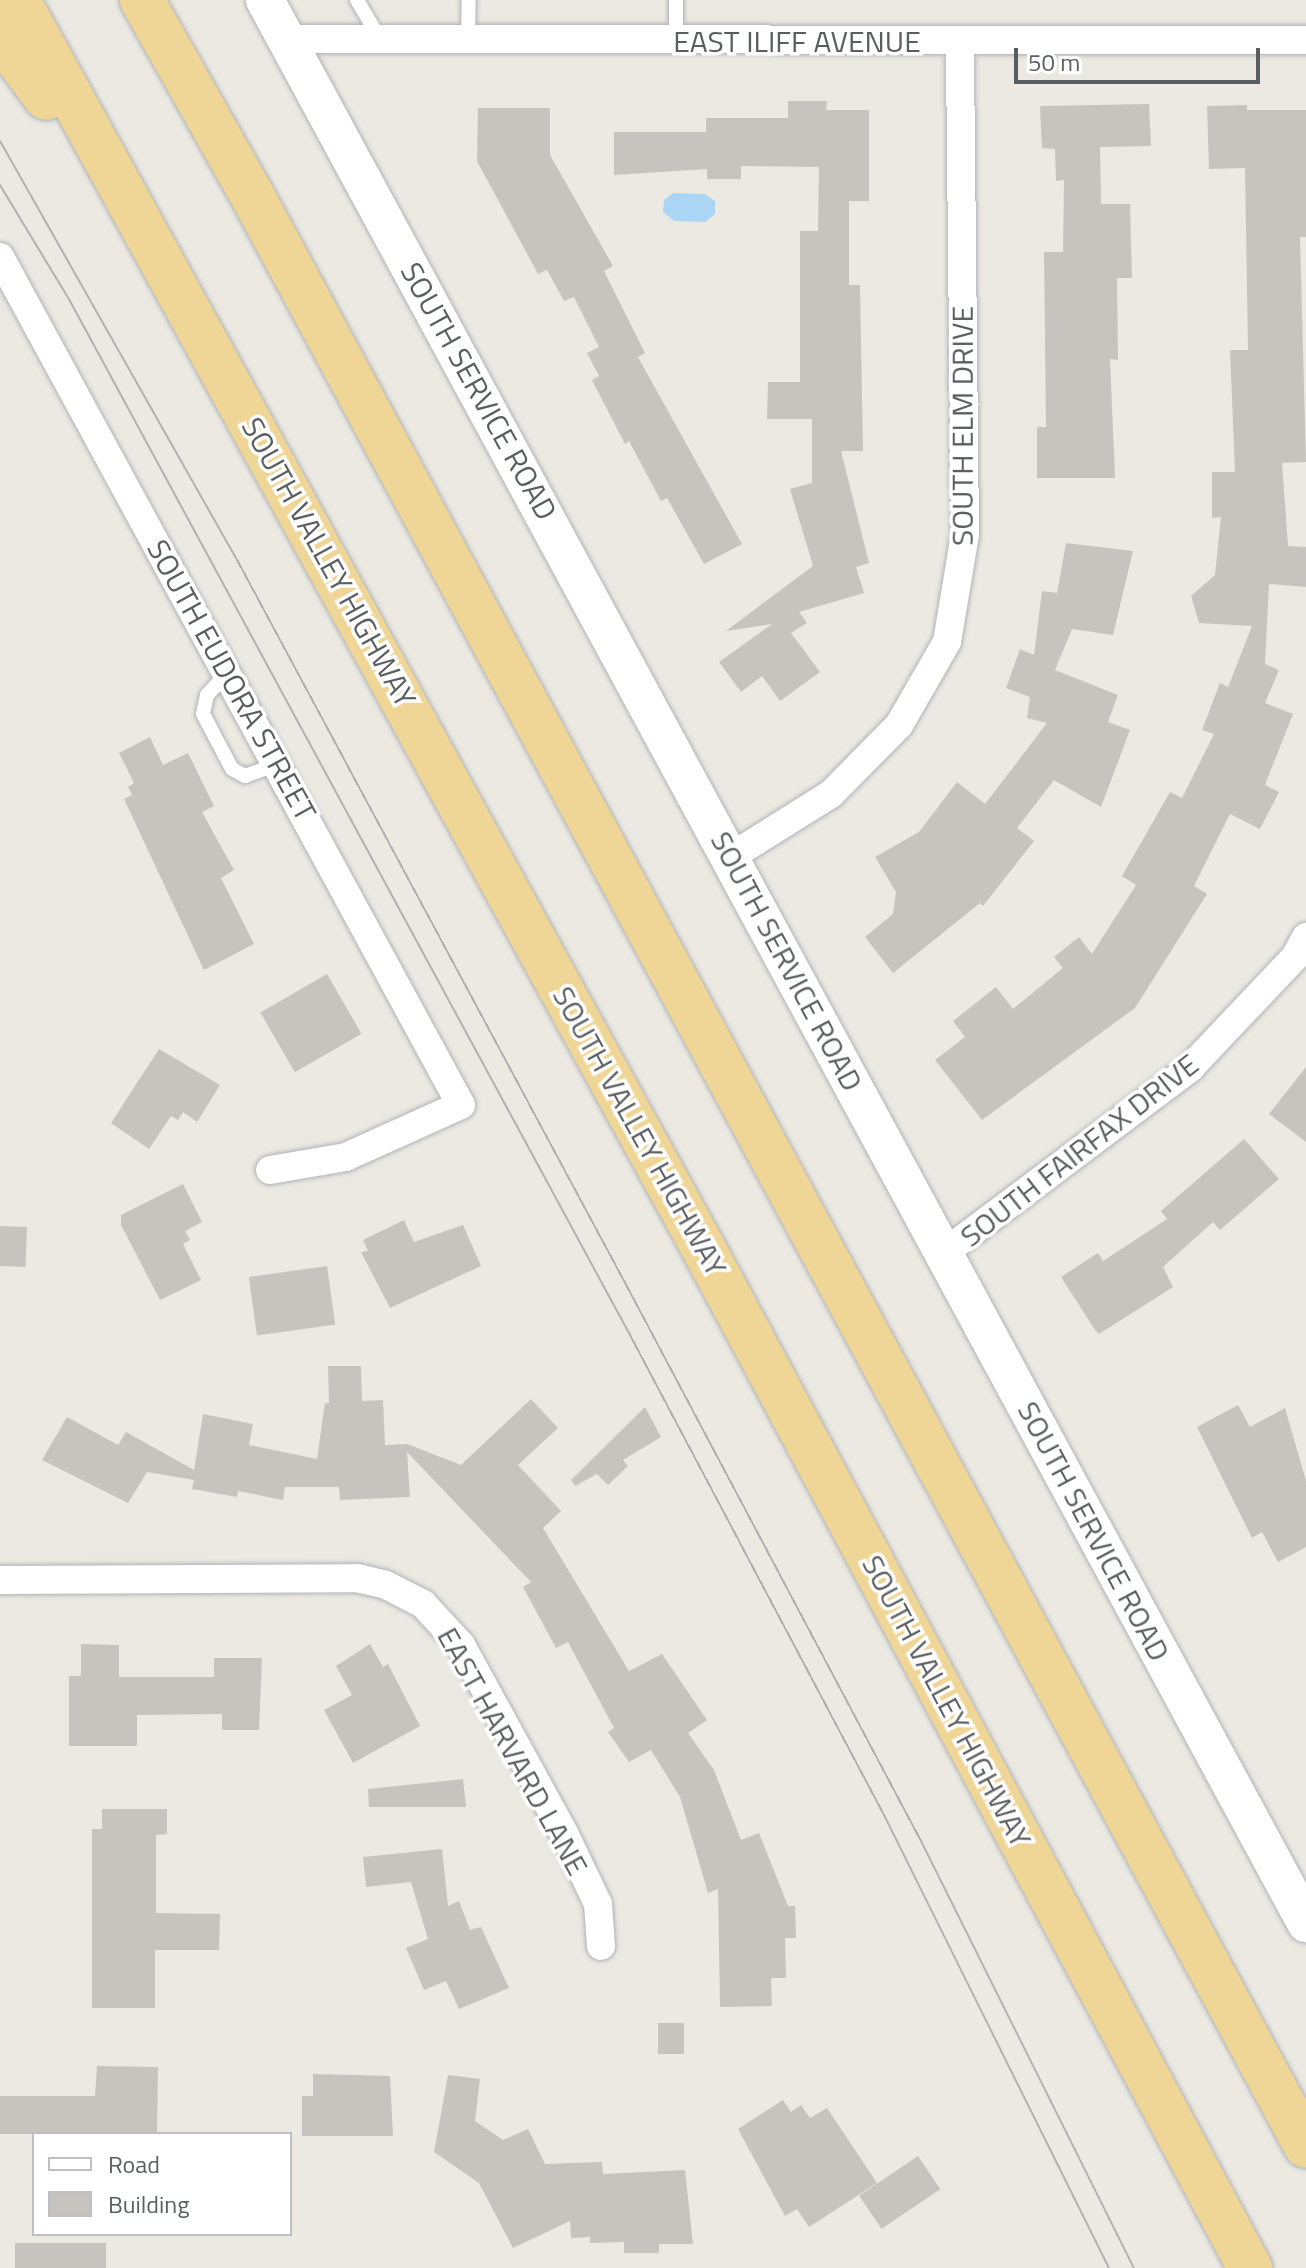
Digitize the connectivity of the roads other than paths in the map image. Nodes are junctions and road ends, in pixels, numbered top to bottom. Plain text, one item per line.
1 (18, 0) edge
2 (142, 0) edge
3 (265, 0) edge
4 (357, 0) edge
5 (469, 0) edge
6 (676, 0) edge
7 (0, 36) edge
8 (288, 39) junction
9 (380, 39) junction
10 (468, 39) junction
11 (676, 40) junction
12 (1306, 40) edge
13 (960, 42) junction
14 (157, 247) junction
15 (0, 257) edge
16 (228, 672) junction
17 (278, 764) junction
18 (732, 856) junction
19 (1306, 937) edge
20 (270, 1170) dead end
21 (944, 1253) junction
22 (0, 1580) edge
23 (1306, 1923) edge
24 (601, 1946) dead end
25 (1304, 2141) edge
26 (1205, 2183) junction
27 (1240, 2268) edge
28 (1250, 2268) edge

1 - 14 highway, SOUTH VALLEY HIGHWAY
2 - 25 highway
3 - 8 street, SOUTH SERVICE ROAD
4 - 9 lane
5 - 10 lane
6 - 11 lane
7 - 14 highway
8 - 9 street, EAST ILIFF AVENUE
8 - 18 street, SOUTH SERVICE ROAD
9 - 10 street, EAST ILIFF AVENUE
10 - 11 street, EAST ILIFF AVENUE
11 - 13 street, EAST ILIFF AVENUE
12 - 13 street, EAST ILIFF AVENUE
13 - 18 street, SOUTH ELM DRIVE
14 - 26 highway, SOUTH VALLEY HIGHWAY
15 - 16 street, SOUTH EUDORA STREET
16 - 17 street, SOUTH EUDORA STREET
16 - 17 lane
17 - 20 street, SOUTH EUDORA STREET
18 - 21 street, SOUTH SERVICE ROAD
19 - 21 street, SOUTH FAIRFAX DRIVE
21 - 23 street, SOUTH SERVICE ROAD
22 - 24 street, EAST HARVARD LANE
26 - 27 highway
26 - 28 highway, SOUTH VALLEY HIGHWAY

